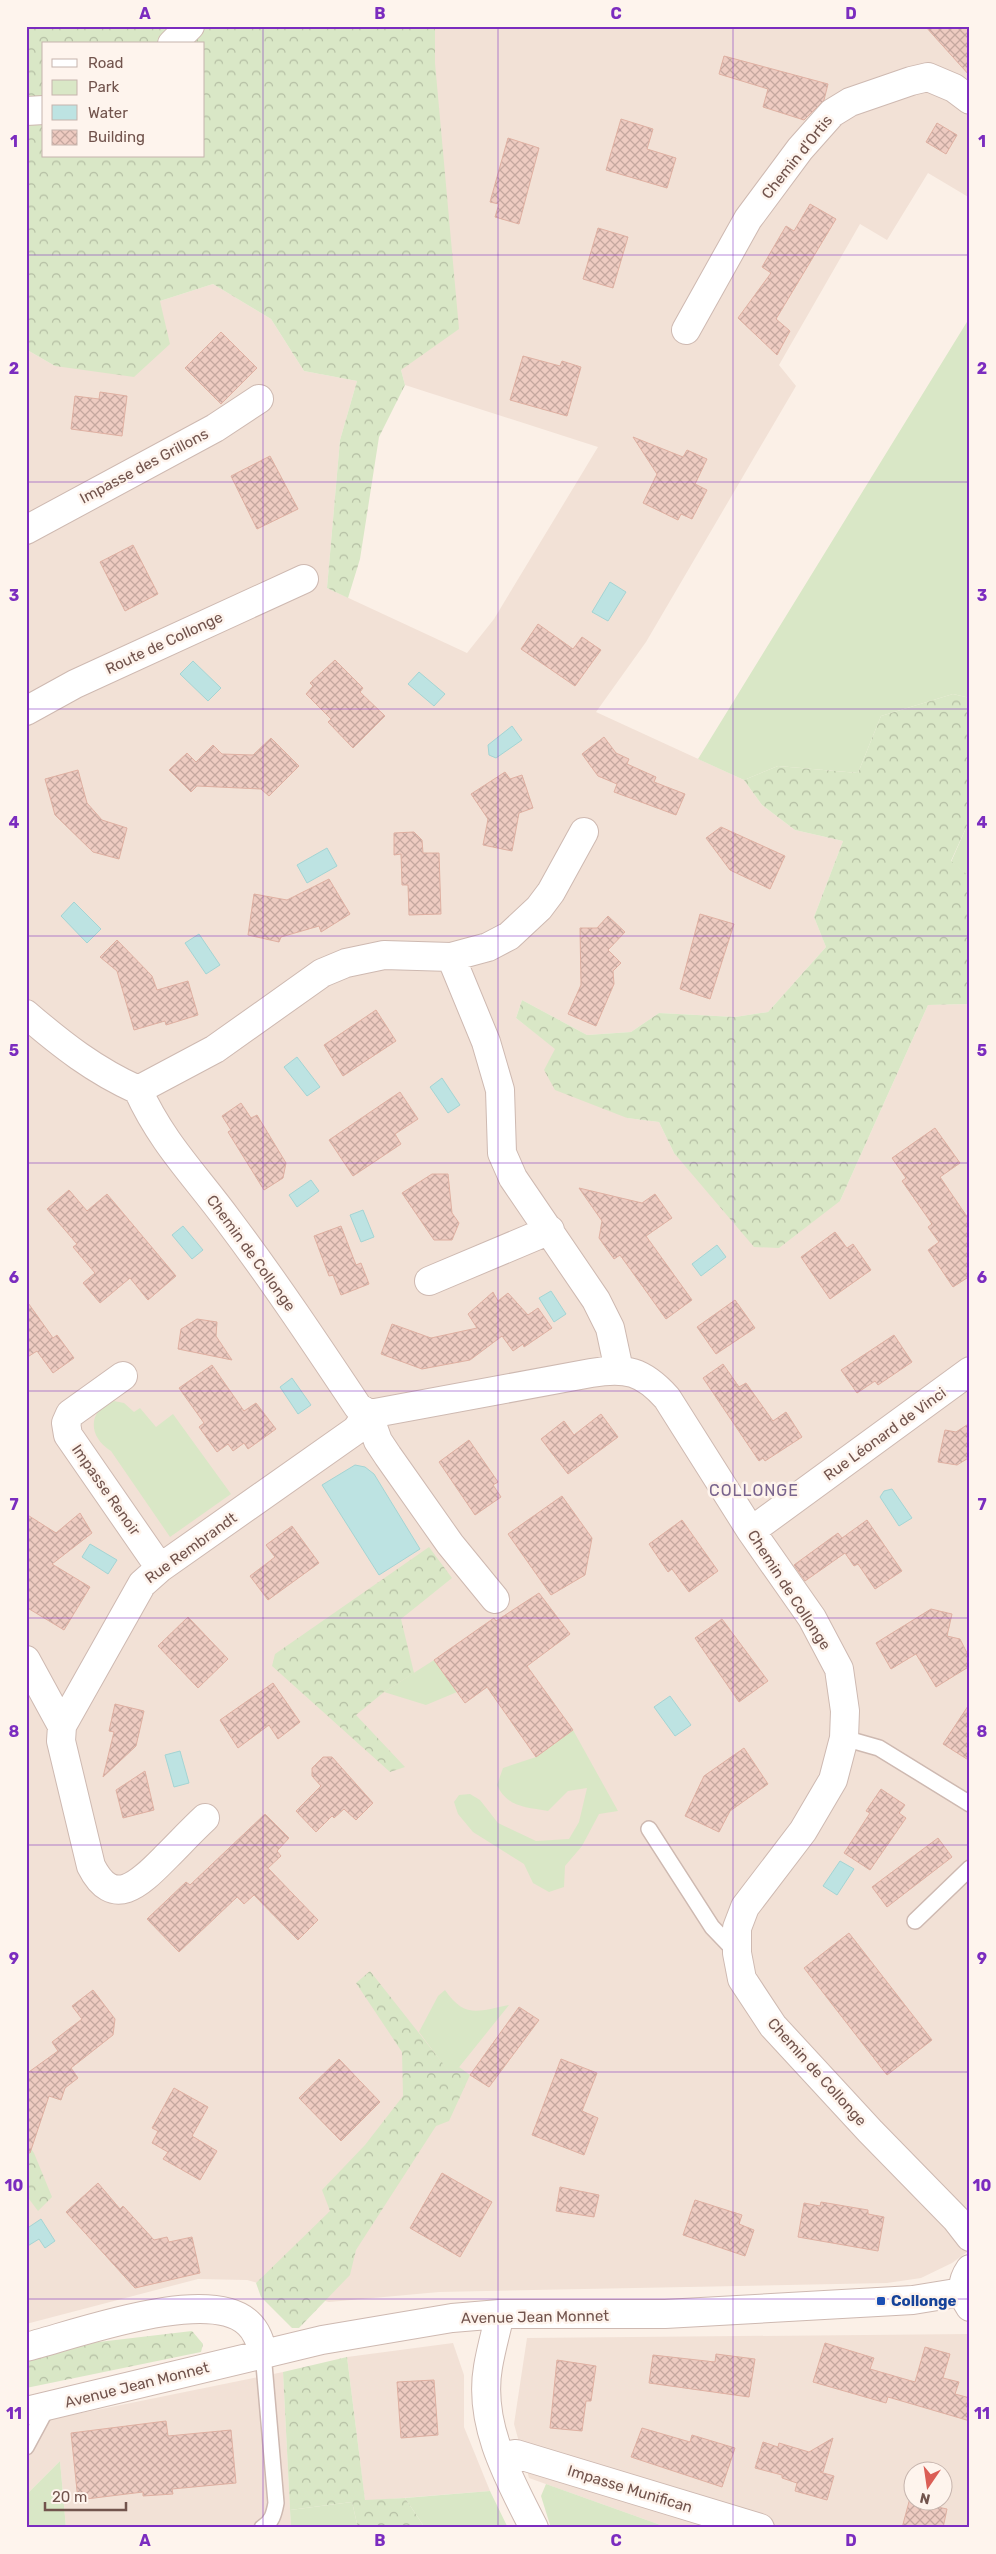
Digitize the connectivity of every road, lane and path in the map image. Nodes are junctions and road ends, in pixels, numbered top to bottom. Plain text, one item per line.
1 (190, 26) edge
2 (174, 42) edge
3 (970, 100) edge
4 (42, 110) edge
5 (26, 111) edge
6 (686, 330) dead end
7 (259, 399) dead end
8 (26, 530) edge
9 (304, 579) dead end
10 (26, 710) edge
11 (584, 832) dead end
12 (451, 957) junction
13 (26, 1014) edge
14 (138, 1090) junction
15 (550, 1230) junction
16 (429, 1281) dead end
17 (619, 1370) junction
18 (970, 1372) edge
19 (123, 1376) dead end
20 (368, 1412) junction
21 (751, 1531) junction
22 (160, 1568) junction
23 (495, 1599) dead end
24 (26, 1660) edge
25 (62, 1726) junction
26 (844, 1738) junction
27 (970, 1804) edge
28 (205, 1818) dead end
29 (648, 1829) dead end
30 (970, 1868) edge
31 (915, 1921) dead end
32 (737, 1953) junction
33 (970, 2237) edge
34 (967, 2290) edge
35 (500, 2314) junction
36 (26, 2348) edge
37 (263, 2353) junction
38 (37, 2409) edge
39 (26, 2447) edge
40 (500, 2456) junction
41 (262, 2528) edge
42 (534, 2528) edge
43 (760, 2528) edge

1 - 2 street
3 - 6 street, Chemin d'Ortis
4 - 5 street
7 - 8 street, Impasse des Grillons
9 - 10 street, Route de Collonge
11 - 12 street
12 - 14 street
12 - 15 street
13 - 14 street
14 - 20 street, Chemin de Collonge
15 - 16 street
15 - 17 street
17 - 20 street, Chemin de Collonge
17 - 21 street, Chemin de Collonge
18 - 21 street, Rue Léonard de Vinci
19 - 22 street, Impasse Renoir
20 - 22 street, Rue Rembrandt
20 - 23 street, Chemin de Collonge
21 - 26 street, Chemin de Collonge
22 - 25 street, Rue Rembrandt
24 - 25 street
25 - 28 street
26 - 27 lane
26 - 32 street, Chemin de Collonge
29 - 32 lane
30 - 31 lane
32 - 33 street, Chemin de Collonge
34 - 35 street, Avenue Jean Monnet
35 - 37 street, Avenue Jean Monnet
35 - 40 street
36 - 37 street
37 - 38 street, Avenue Jean Monnet
37 - 41 lane
38 - 39 lane
40 - 42 street
40 - 43 street, Impasse Munifican

